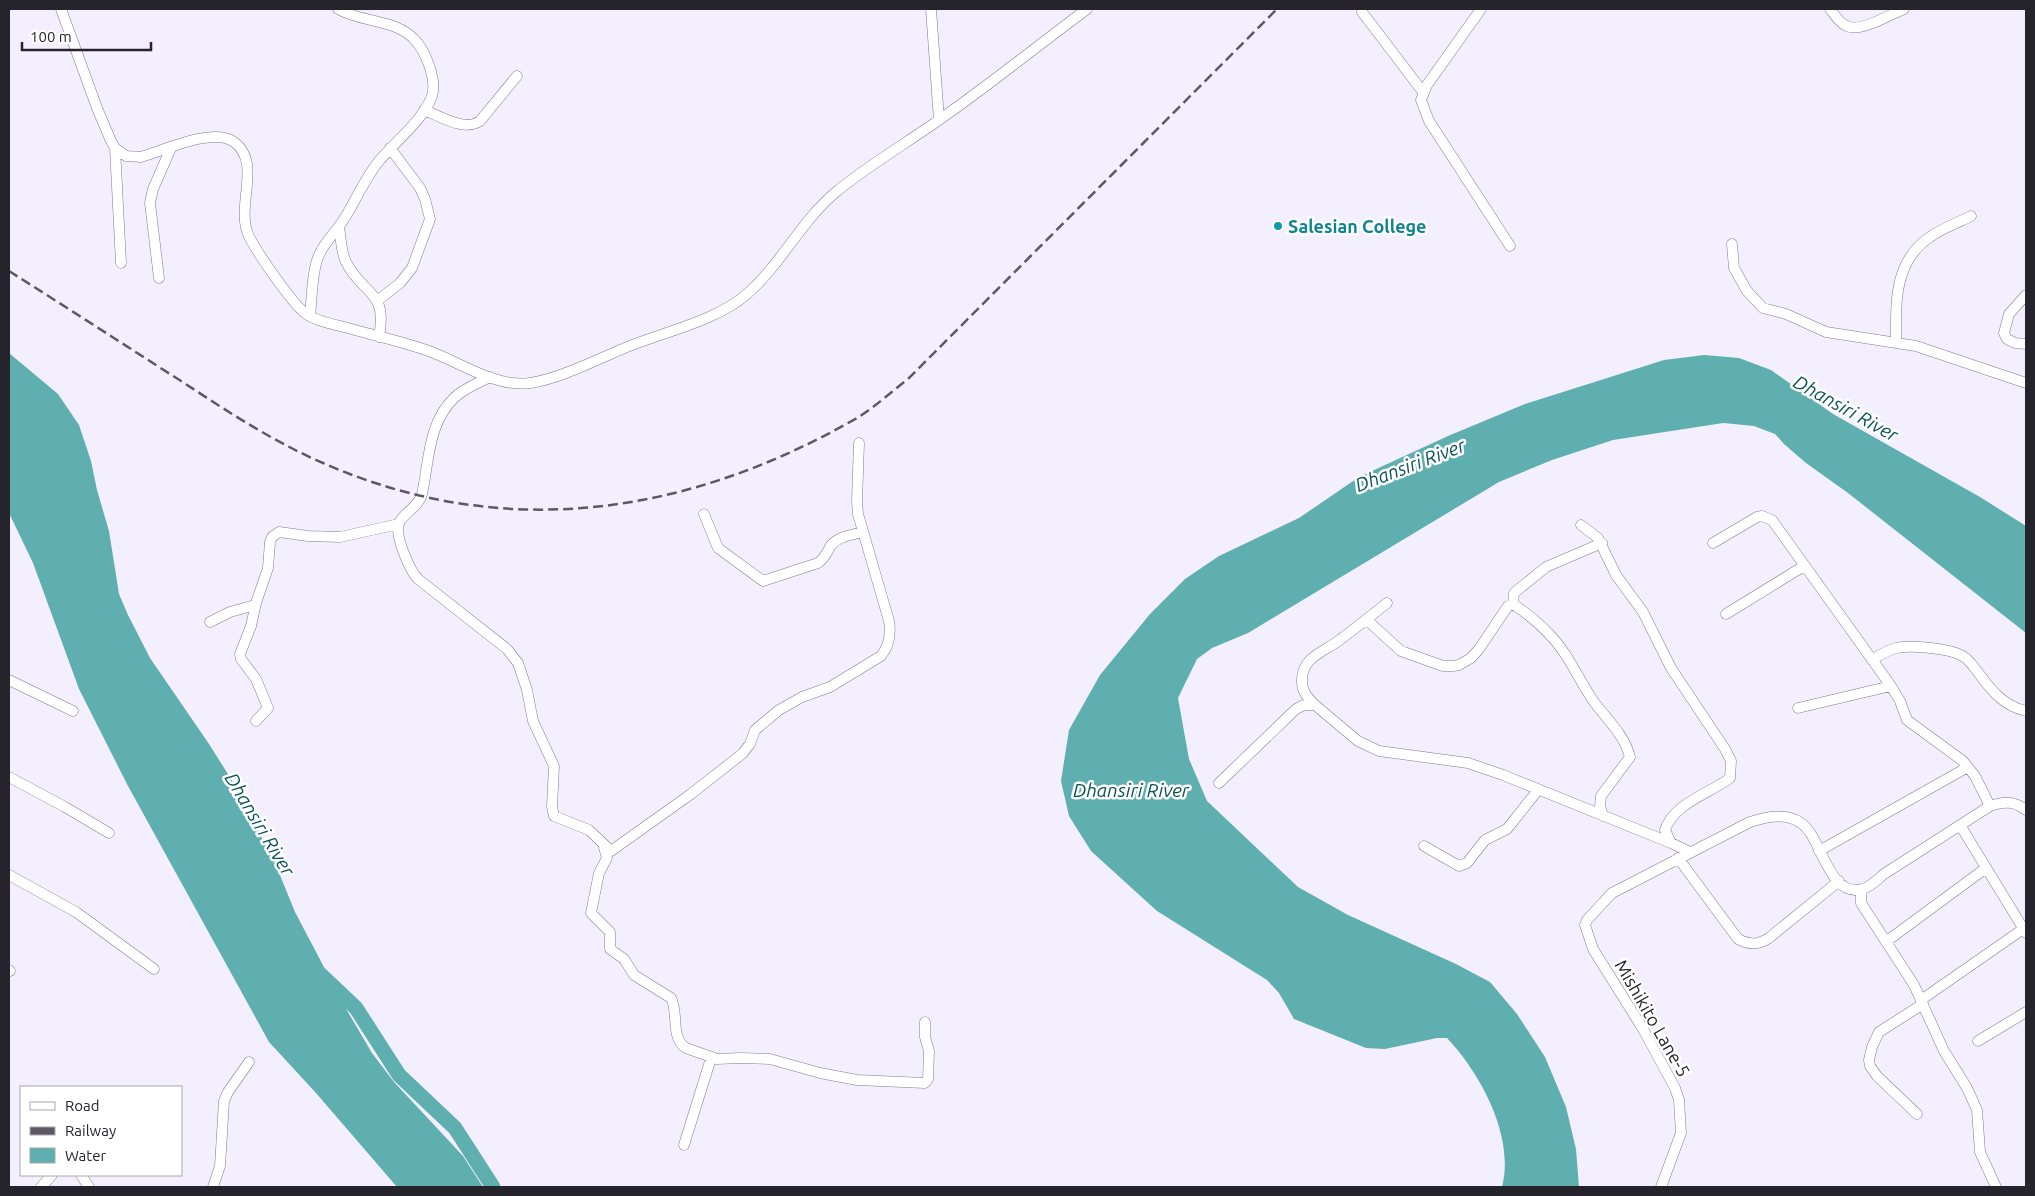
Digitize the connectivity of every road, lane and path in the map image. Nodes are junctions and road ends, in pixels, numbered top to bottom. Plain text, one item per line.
1 (61, 9) edge
2 (338, 9) edge
3 (931, 9) edge
4 (1087, 9) edge
5 (1481, 9) edge
6 (1830, 9) edge
7 (1904, 9) edge
8 (1362, 12) dead end
9 (517, 76) dead end
10 (1423, 92) junction
11 (424, 110) junction
12 (939, 120) junction
13 (116, 148) junction
14 (171, 148) junction
15 (390, 148) junction
16 (1972, 216) dead end
17 (339, 227) junction
18 (1732, 244) dead end
19 (1510, 246) dead end
20 (121, 263) dead end
21 (159, 278) dead end
22 (2026, 295) edge
23 (377, 301) junction
24 (310, 316) junction
25 (379, 337) junction
26 (1896, 343) junction
27 (2026, 344) edge
28 (490, 377) junction
29 (2026, 383) edge
30 (859, 443) dead end
31 (704, 514) dead end
32 (399, 524) junction
33 (1581, 525) dead end
34 (863, 532) junction
35 (1713, 543) dead end
36 (1602, 544) junction
37 (1804, 566) junction
38 (1387, 603) dead end
39 (1513, 604) junction
40 (255, 605) junction
41 (1726, 614) dead end
42 (1368, 620) junction
43 (210, 622) dead end
44 (1872, 660) junction
45 (9, 680) edge
46 (1891, 686) junction
47 (1315, 705) junction
48 (1798, 708) dead end
49 (73, 711) dead end
50 (2026, 711) edge
51 (256, 722) dead end
52 (1968, 766) junction
53 (9, 777) edge
54 (1218, 783) dead end
55 (1538, 790) junction
56 (1990, 806) junction
57 (2026, 810) edge
58 (1603, 816) junction
59 (1960, 825) junction
60 (109, 833) dead end
61 (602, 843) junction
62 (1671, 843) junction
63 (1424, 846) dead end
64 (1819, 851) junction
65 (1690, 852) junction
66 (1678, 858) junction
67 (1986, 868) junction
68 (9, 875) edge
69 (1839, 881) junction
70 (1861, 890) junction
71 (2025, 929) edge
72 (1888, 942) junction
73 (154, 968) dead end
74 (1922, 1002) junction
75 (2026, 1012) edge
76 (925, 1022) dead end
77 (1978, 1041) dead end
78 (711, 1058) junction
79 (249, 1062) dead end
80 (1917, 1114) dead end
81 (684, 1145) dead end
82 (51, 1176) edge
83 (82, 1176) edge
84 (41, 1187) edge
85 (90, 1187) edge
86 (213, 1187) edge
87 (1661, 1187) edge
88 (1996, 1187) edge

1 - 13 street
2 - 11 street
3 - 12 street
4 - 12 street
5 - 10 street
6 - 7 street
8 - 10 street
9 - 11 street
10 - 19 street
11 - 15 street
12 - 28 street
13 - 14 street
13 - 20 street
14 - 21 street
14 - 24 street
15 - 17 street
15 - 23 street
16 - 26 street
17 - 23 street
17 - 24 street
18 - 26 street
22 - 27 street
23 - 25 street
24 - 25 street
25 - 28 street
26 - 29 street
28 - 32 street
30 - 34 street
31 - 34 street
32 - 40 street
32 - 61 street
33 - 36 street
34 - 61 street
35 - 37 street
36 - 39 street
36 - 62 street
37 - 41 street
37 - 44 street
38 - 42 street
39 - 42 street
39 - 58 street
40 - 43 street
40 - 51 street
42 - 47 street
44 - 46 street
44 - 50 street
45 - 49 street
46 - 48 street
46 - 52 street
47 - 54 street
47 - 55 street
52 - 56 street
52 - 64 street
53 - 60 street
55 - 58 street
55 - 63 street
56 - 57 street
56 - 59 street
58 - 62 street
59 - 67 street
59 - 70 street
61 - 78 street
62 - 65 street
64 - 65 street
64 - 69 street
65 - 66 street
66 - 69 street
66 - 87 street, Mishikito Lane-5
67 - 71 street
67 - 72 street
68 - 73 street
69 - 70 street
70 - 72 street
71 - 74 street
72 - 74 street
74 - 80 street
74 - 88 street
75 - 77 street
76 - 78 street
78 - 81 street
79 - 86 street
82 - 84 street
83 - 85 street

